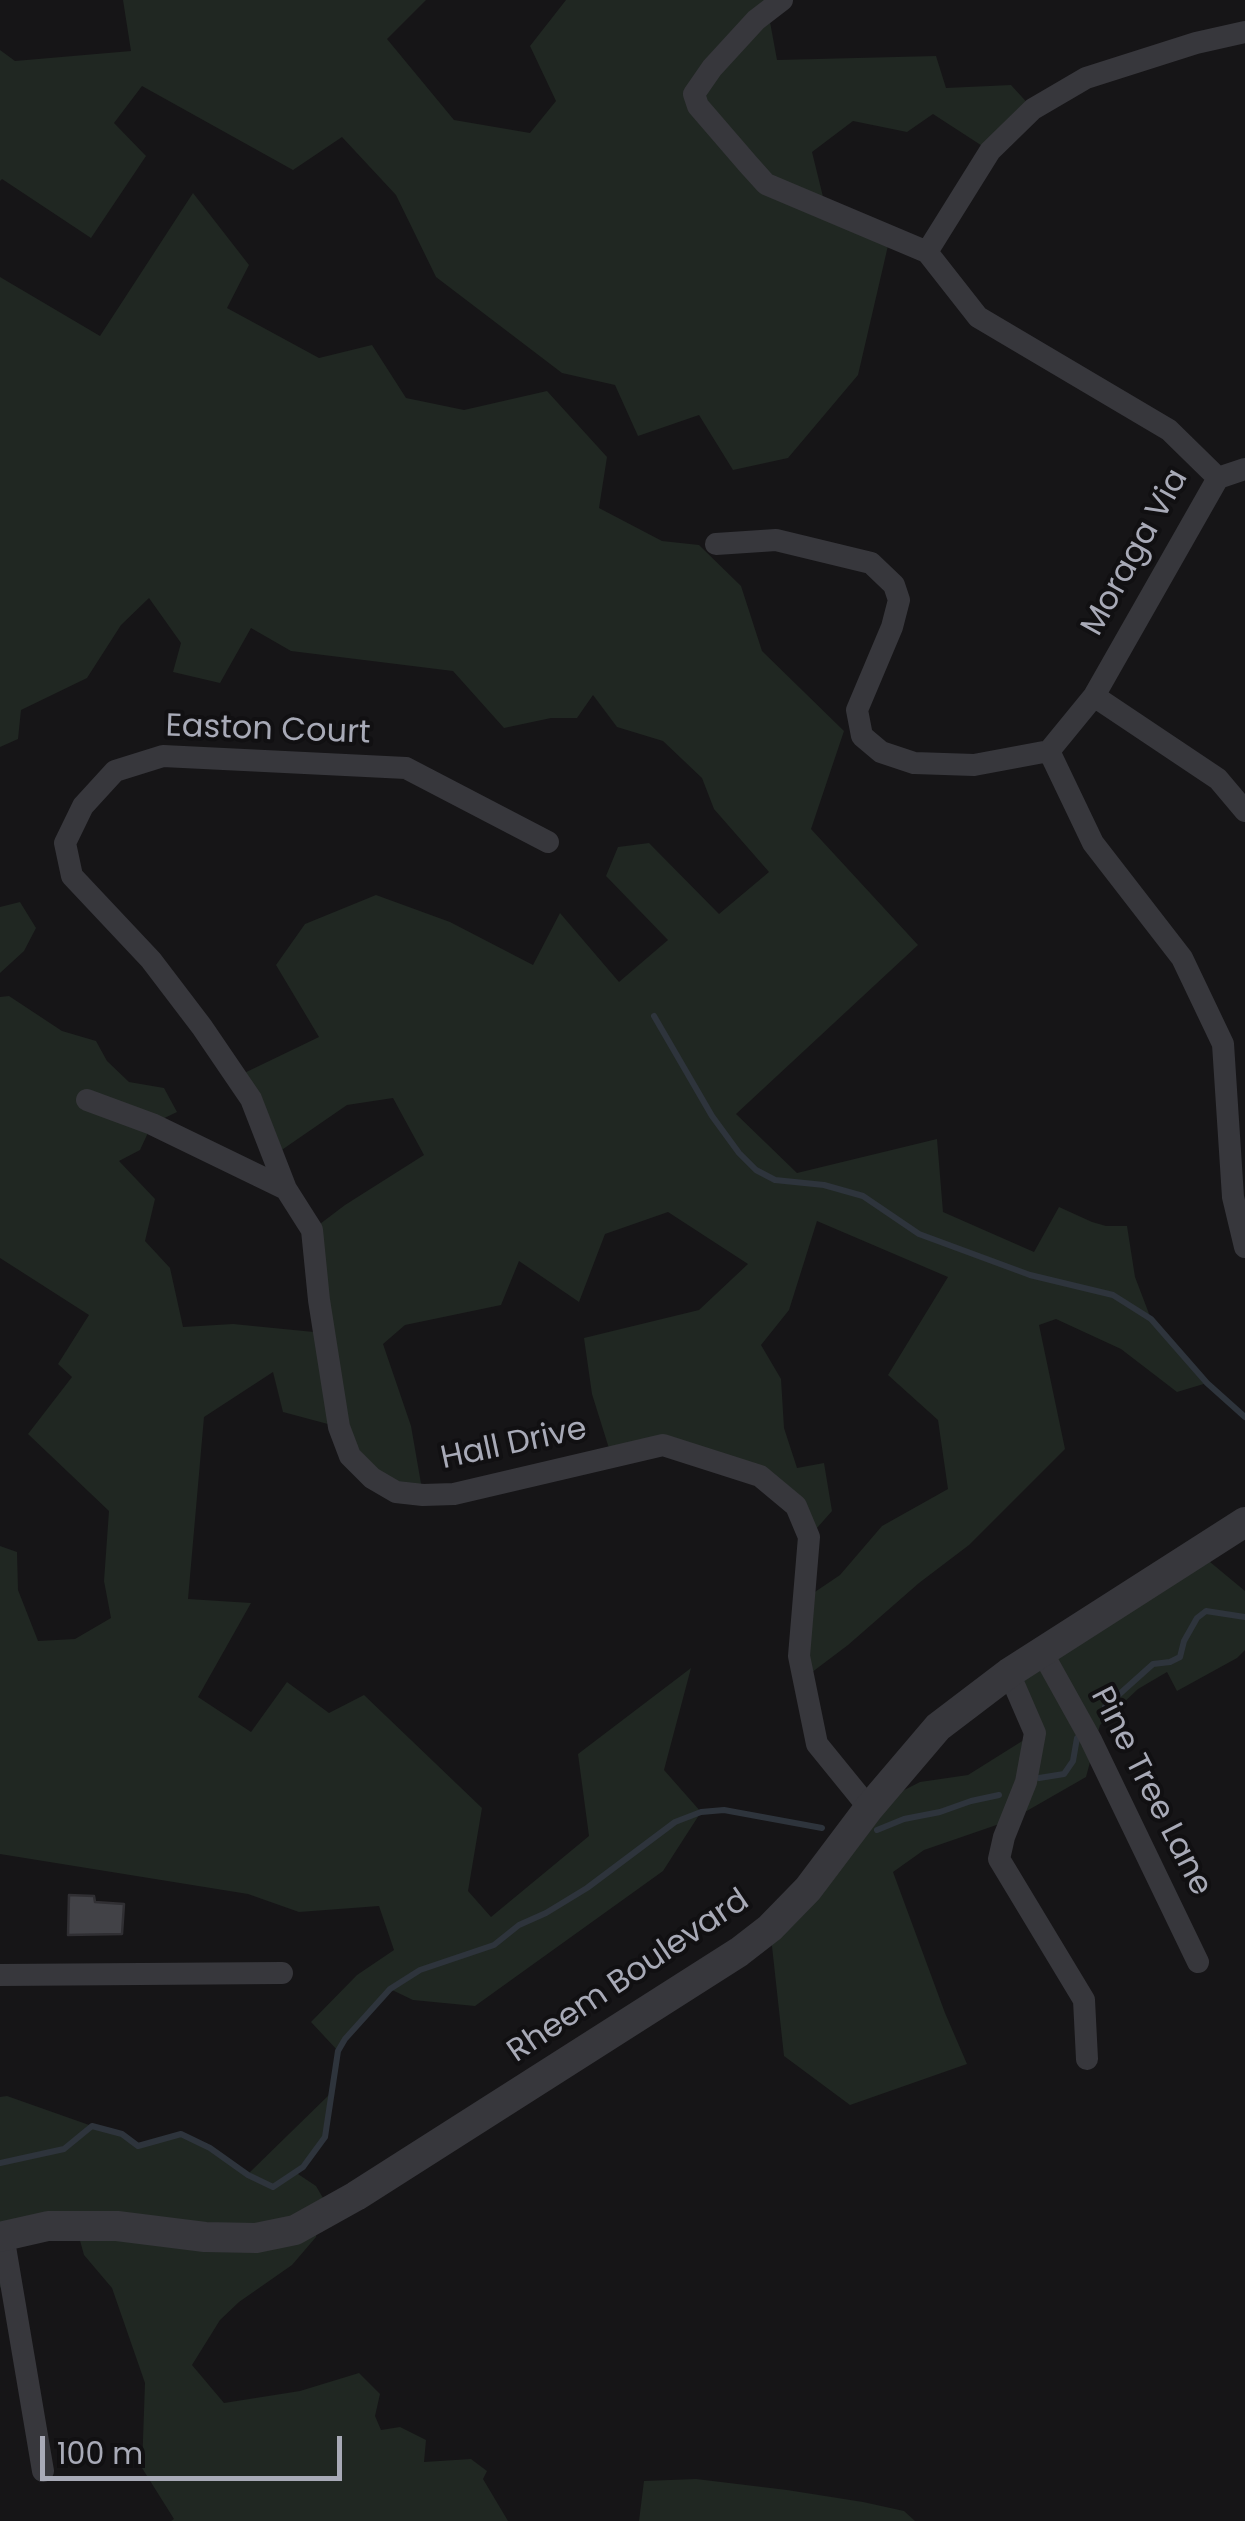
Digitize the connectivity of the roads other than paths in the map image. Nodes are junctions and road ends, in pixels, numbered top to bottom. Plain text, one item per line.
1 (782, 0) edge
2 (1245, 32) edge
3 (926, 252) junction
4 (1245, 469) edge
5 (1218, 478) junction
6 (716, 544) dead end
7 (1094, 696) junction
8 (1049, 750) junction
9 (1245, 811) edge
10 (548, 842) dead end
11 (87, 1100) dead end
12 (286, 1189) junction
13 (1245, 1246) edge
14 (1245, 1522) edge
15 (1042, 1652) junction
16 (1008, 1673) junction
17 (869, 1808) junction
18 (1198, 1962) dead end
19 (282, 1972) dead end
20 (0, 1975) edge
21 (1088, 2059) dead end
22 (2, 2236) edge
23 (43, 2471) dead end

1 - 3 street
2 - 3 street
3 - 5 street, Moraga Via
4 - 5 street
5 - 7 street, Moraga Via
6 - 8 street
7 - 8 street, Moraga Via
7 - 9 street
8 - 13 street
10 - 12 street, Easton Court
11 - 12 street
12 - 17 street, Hall Drive
14 - 15 street, Rheem Boulevard
15 - 16 street, Rheem Boulevard
15 - 18 street, Pine Tree Lane
16 - 17 street, Rheem Boulevard
16 - 21 street
17 - 22 street, Rheem Boulevard
19 - 20 street
22 - 23 street

